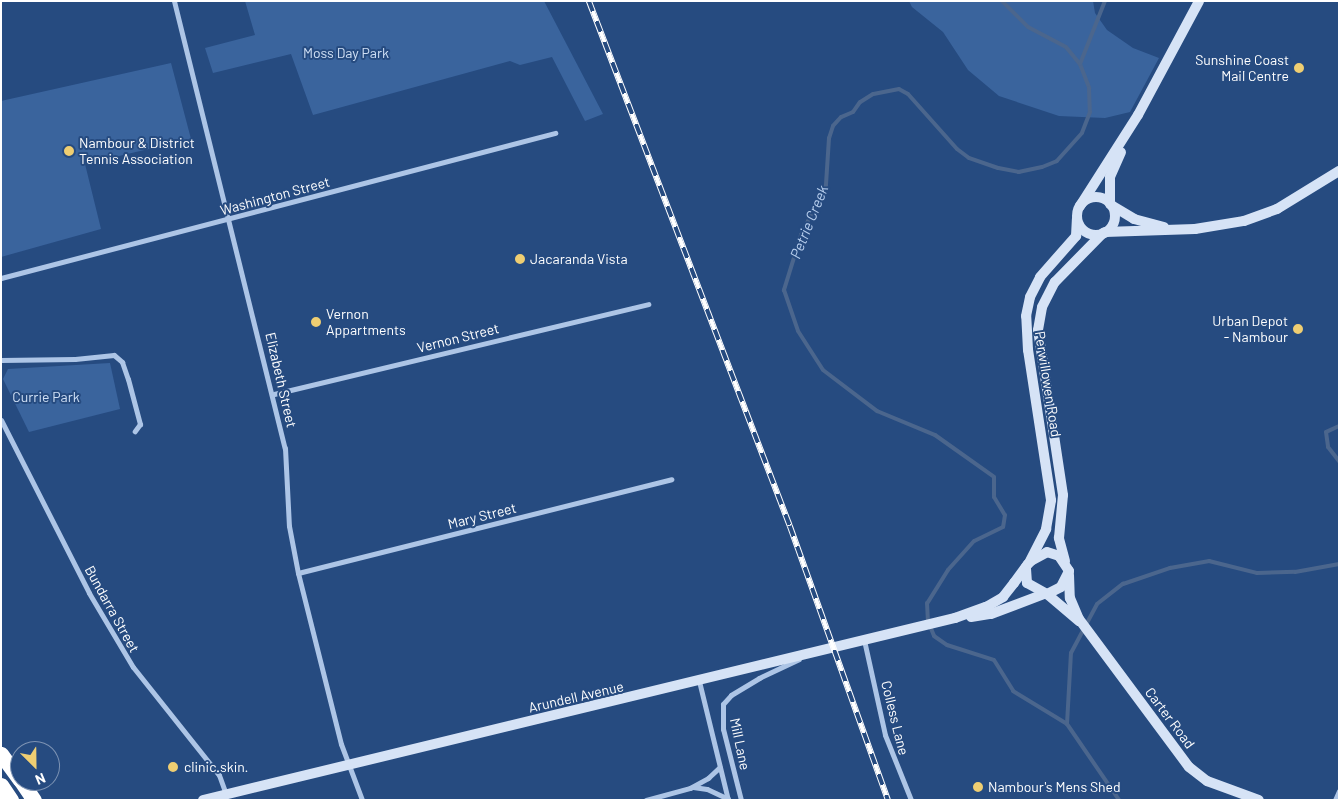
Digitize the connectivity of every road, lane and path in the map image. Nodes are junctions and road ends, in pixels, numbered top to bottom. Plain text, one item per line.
1 (174, 1) edge
2 (1199, 1) edge
3 (1138, 115) junction
4 (555, 133) dead end
5 (1339, 172) edge
6 (1111, 205) junction
7 (1080, 206) junction
8 (1077, 219) junction
9 (229, 220) junction
10 (1175, 230) junction
11 (1104, 233) junction
12 (1, 278) edge
13 (648, 304) dead end
14 (1, 360) edge
15 (274, 394) junction
16 (1, 420) edge
17 (135, 431) dead end
18 (670, 479) dead end
19 (1027, 566) junction
20 (1068, 568) junction
21 (298, 573) junction
22 (1045, 594) junction
23 (967, 616) junction
24 (1077, 618) junction
25 (864, 640) junction
26 (810, 652) junction
27 (699, 681) junction
28 (1, 754) edge
29 (349, 765) junction
30 (10, 767) edge
31 (720, 767) junction
32 (1, 785) edge
33 (690, 788) junction
34 (1339, 791) edge
35 (226, 794) junction
36 (728, 799) edge
37 (11, 800) edge
38 (203, 800) edge
39 (362, 800) edge
40 (646, 800) edge
41 (741, 800) edge
42 (911, 800) edge
43 (1259, 800) edge
44 (1336, 800) edge

1 - 9 street, Elizabeth Street
2 - 3 main road
3 - 6 main road
3 - 7 main road
4 - 9 street, Washington Street
5 - 10 main road
6 - 7 main road
6 - 10 main road
6 - 11 main road
7 - 8 main road
8 - 11 main road
8 - 19 main road, Perwillowen Road
9 - 12 street, Washington Street
9 - 15 street, Elizabeth Street
10 - 11 main road
11 - 20 main road, Perwillowen Road
13 - 15 street, Vernon Street
14 - 17 street
15 - 21 street, Elizabeth Street
16 - 35 street, Bundarra Street
18 - 21 street, Mary Street
19 - 20 main road
19 - 22 main road
19 - 23 main road, Arundell Avenue
20 - 22 main road
20 - 24 main road, Carter Road
21 - 29 street, Elizabeth Street
22 - 23 main road, Arundell Avenue
22 - 24 main road, Carter Road
23 - 25 main road, Arundell Avenue
24 - 43 main road, Carter Road
25 - 26 main road, Arundell Avenue
25 - 42 street, Colless Lane
26 - 27 main road, Arundell Avenue
26 - 41 street, Mill Lane
27 - 29 main road, Arundell Avenue
27 - 31 street, Mill Lane
28 - 30 highway
29 - 35 main road, Arundell Avenue
29 - 39 street, Elizabeth Street
31 - 33 street
31 - 36 street, Mill Lane
32 - 37 highway
33 - 36 street
33 - 40 street
34 - 44 street
35 - 38 main road, Arundell Avenue

